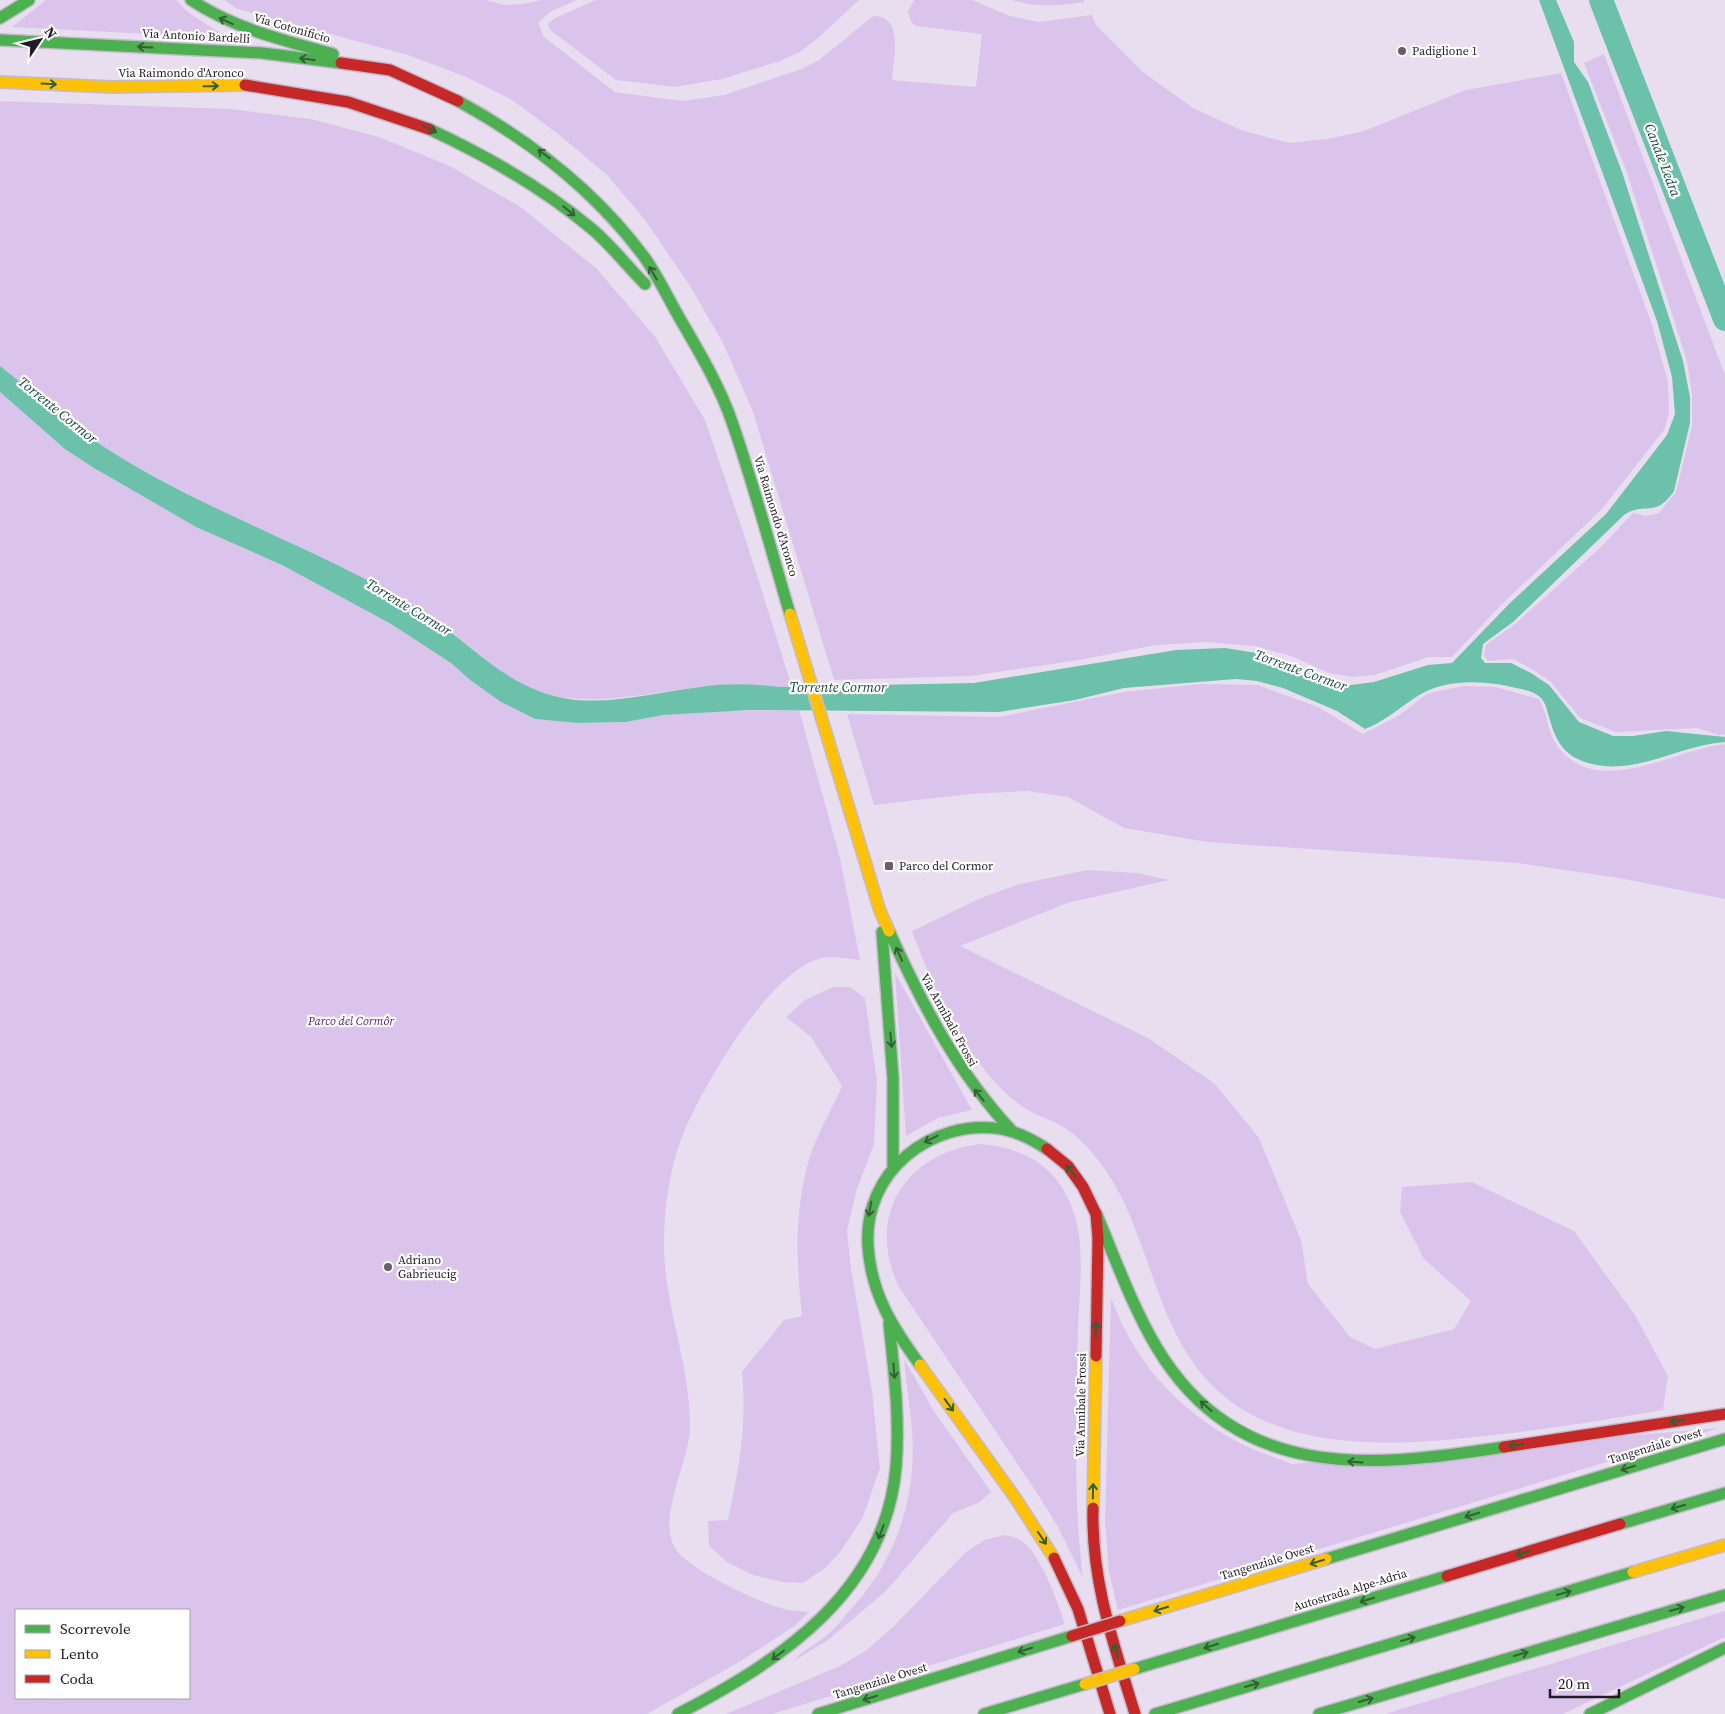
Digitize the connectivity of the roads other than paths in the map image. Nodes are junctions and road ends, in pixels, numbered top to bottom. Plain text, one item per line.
1 (29, 0) edge
2 (191, 0) edge
3 (0, 18) edge
4 (0, 40) edge
5 (390, 70) junction
6 (0, 82) edge
7 (695, 346) junction
8 (816, 700) joint
9 (880, 911) junction
10 (1012, 1131) junction
11 (893, 1167) junction
12 (1096, 1212) junction
13 (889, 1323) junction
14 (1725, 1414) edge
15 (1725, 1439) edge
16 (1725, 1493) edge
17 (1725, 1545) edge
18 (1725, 1595) edge
19 (1725, 1648) edge
20 (678, 1714) edge
21 (818, 1714) edge
22 (984, 1714) edge
23 (1110, 1714) edge
24 (1136, 1714) edge
25 (1155, 1714) edge
26 (1319, 1714) edge
27 (1590, 1714) edge

1 - 3 main road
5 -> 2 main road, Via Cotonificio
5 -> 4 main road, Via Antonio Bardelli
7 -> 5 main road, Via Raimondo d'Aronco
6 -> 7 main road, Via Raimondo d'Aronco
7 - 8 main road, Via Raimondo d'Aronco
8 - 9 main road, Via Annibale Frossi
10 -> 9 main road, Via Annibale Frossi
9 -> 11 main road, Via Annibale Frossi
10 -> 11 main road, Via Annibale Frossi
12 -> 10 main road, Via Annibale Frossi
11 -> 13 main road, Via Annibale Frossi
14 -> 12 main road
24 -> 12 main road, Via Annibale Frossi
13 -> 20 main road
13 -> 23 main road, Via Annibale Frossi
15 -> 21 main road, Tangenziale Ovest, bridge
16 -> 22 main road, Autostrada Alpe-Adria, bridge
25 -> 17 main road
26 -> 18 main road
19 - 27 main road

